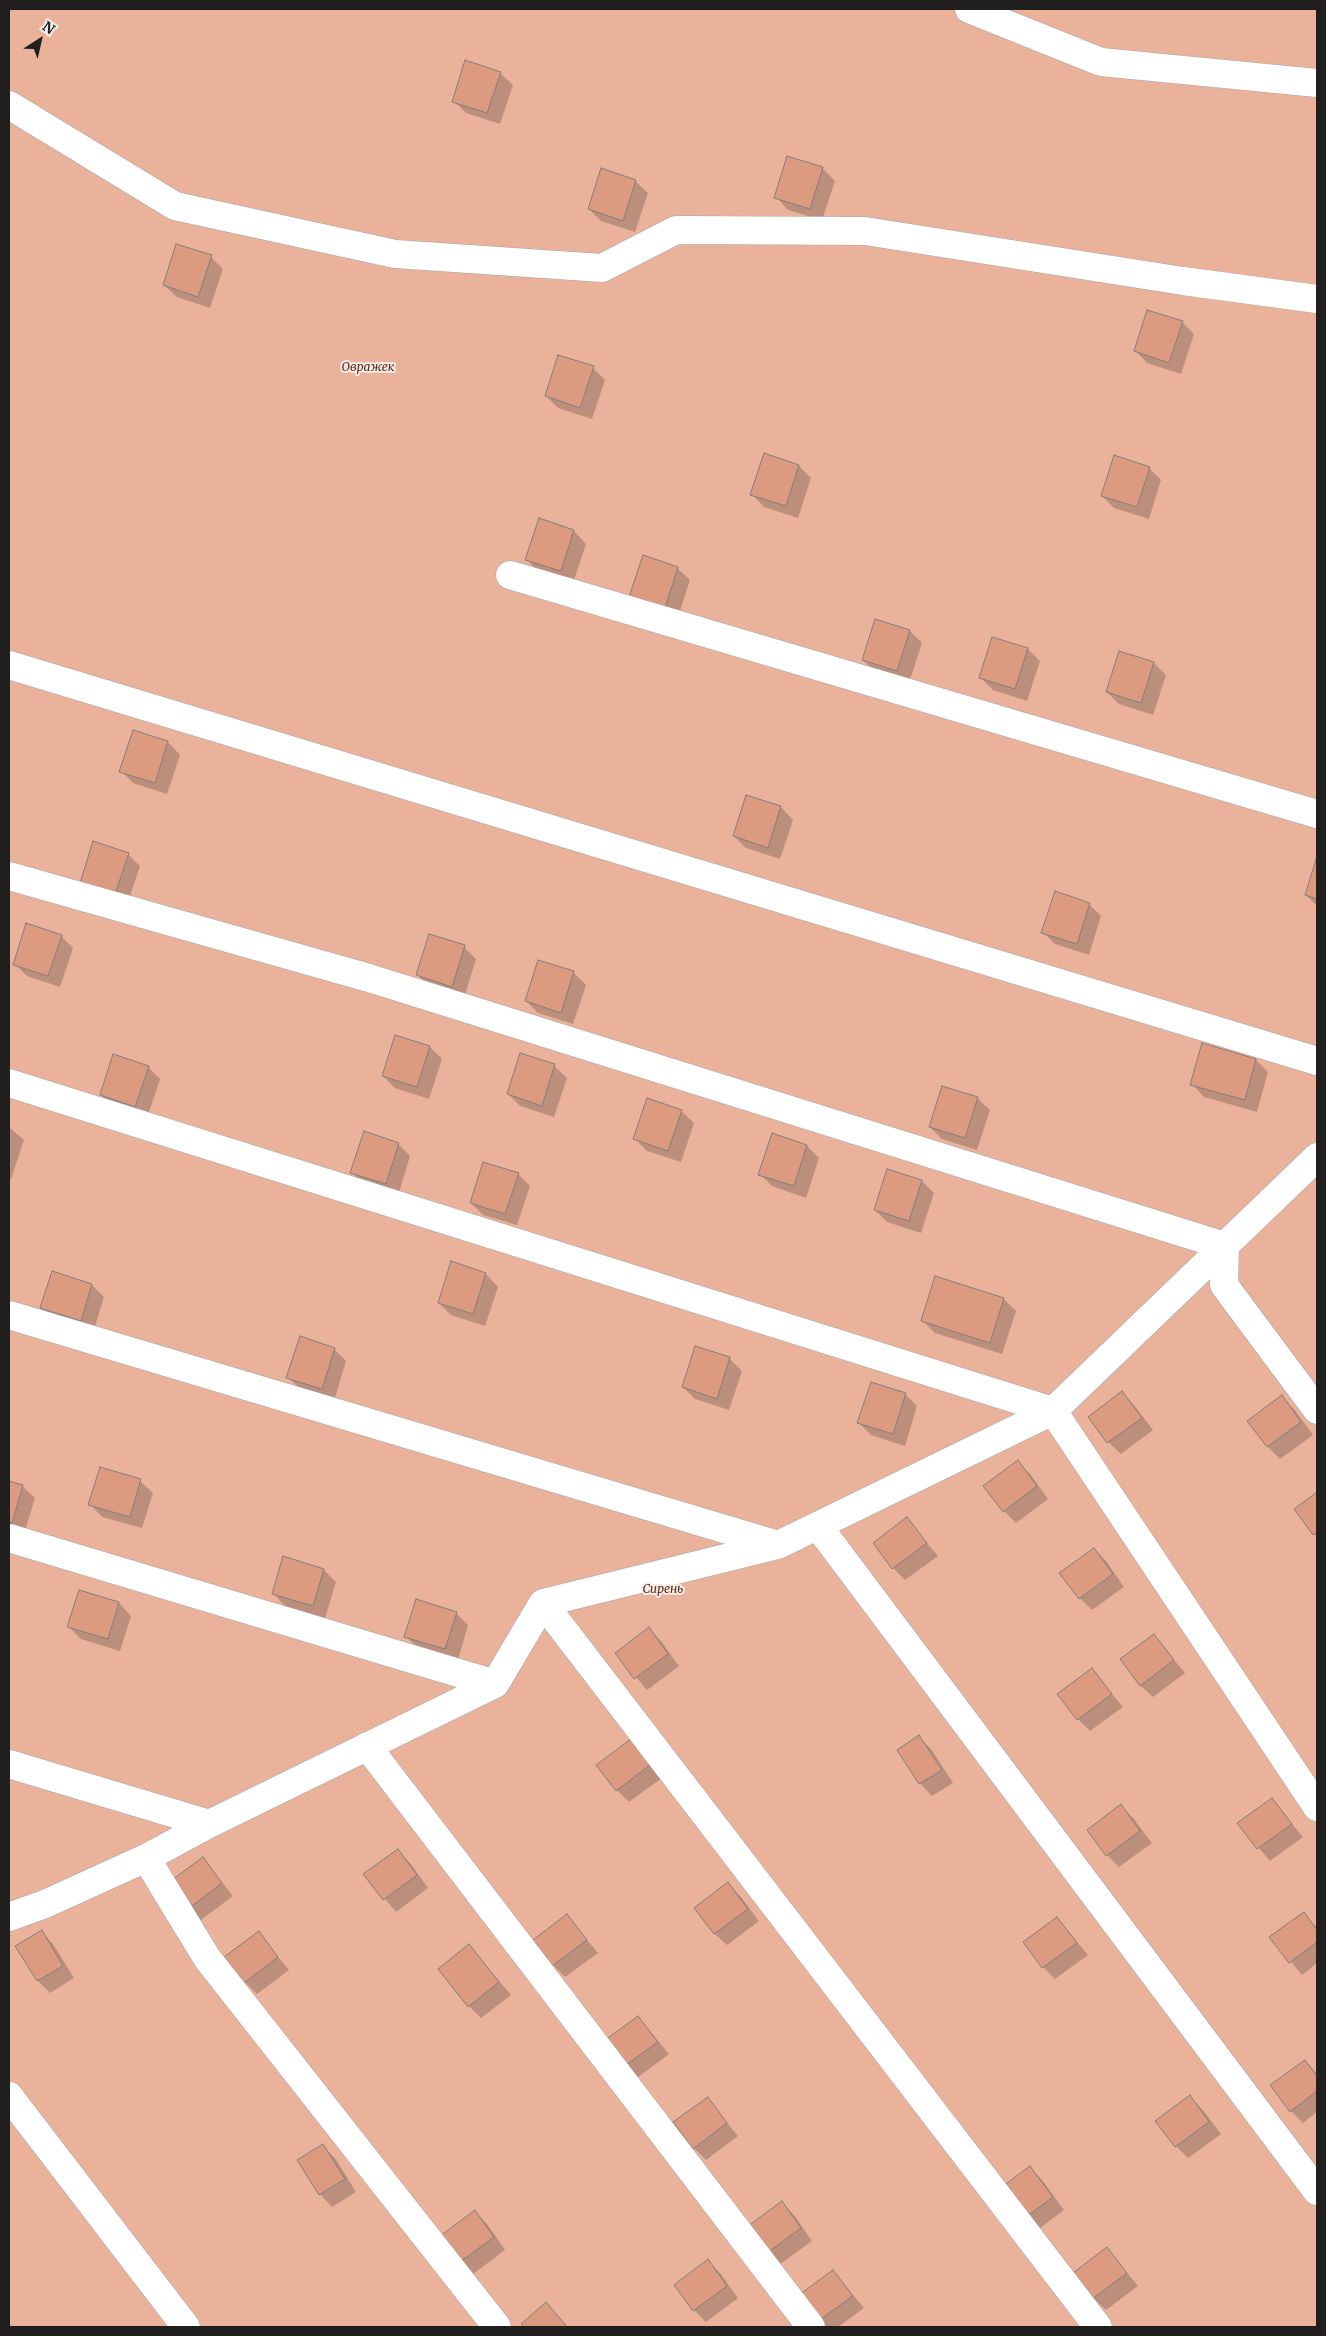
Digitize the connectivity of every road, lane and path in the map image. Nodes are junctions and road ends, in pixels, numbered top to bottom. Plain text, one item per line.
1 (969, 9) edge
2 (1317, 83) edge
3 (9, 105) edge
4 (1317, 298) edge
5 (510, 575) dead end
6 (9, 665) edge
7 (1317, 814) edge
8 (9, 876) edge
9 (1317, 1061) edge
10 (9, 1083) edge
11 (1317, 1157) edge
12 (1225, 1246) junction
13 (9, 1315) edge
14 (1317, 1410) edge
15 (1053, 1411) junction
16 (818, 1526) junction
17 (9, 1538) edge
18 (778, 1546) junction
19 (543, 1603) junction
20 (494, 1684) junction
21 (368, 1746) junction
22 (9, 1764) edge
23 (1317, 1807) edge
24 (209, 1824) junction
25 (146, 1858) junction
26 (9, 1917) edge
27 (9, 2096) edge
28 (1317, 2191) edge
29 (186, 2327) edge
30 (497, 2327) edge
31 (810, 2327) edge
32 (1098, 2327) edge

1 - 2 street
3 - 4 street
5 - 7 street
6 - 9 street
8 - 12 street
10 - 15 street
11 - 12 street
12 - 14 street
12 - 15 street
13 - 18 street
15 - 16 street
15 - 23 street
16 - 18 street
16 - 28 street
17 - 20 street
18 - 19 street
19 - 20 street
19 - 32 street
20 - 21 street
21 - 24 street
21 - 31 street
22 - 24 street
24 - 25 street
25 - 26 street
25 - 30 street
27 - 29 street

